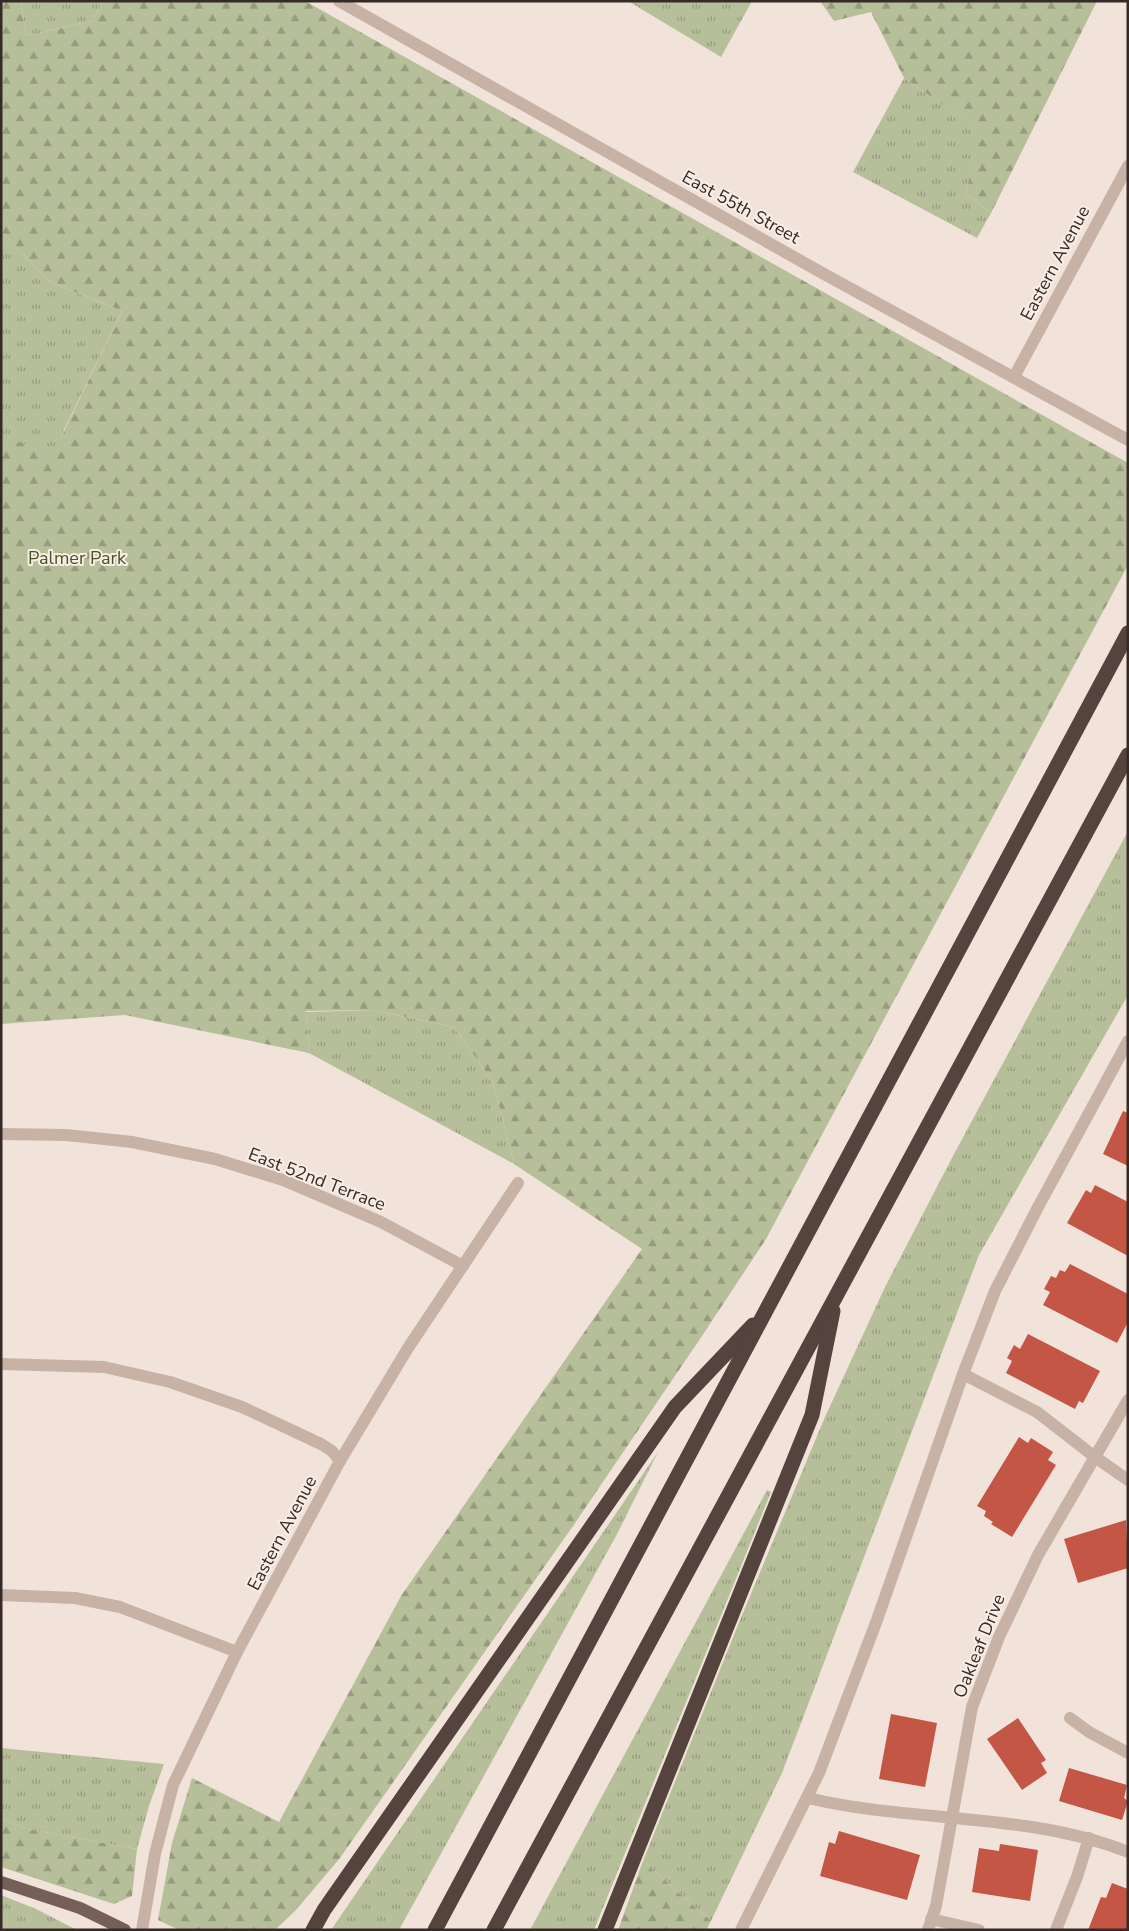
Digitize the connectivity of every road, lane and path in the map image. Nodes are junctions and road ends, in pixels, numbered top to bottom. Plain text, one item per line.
1 (339, 1) edge
2 (1128, 166) edge
3 (1014, 377) junction
4 (1128, 440) edge
5 (1128, 633) edge
6 (1128, 755) edge
7 (1128, 1040) edge
8 (1, 1134) edge
9 (518, 1183) dead end
10 (463, 1266) junction
11 (836, 1296) junction
12 (766, 1311) junction
13 (1, 1364) edge
14 (962, 1374) junction
15 (1128, 1400) edge
16 (1095, 1458) junction
17 (340, 1461) junction
18 (1128, 1480) edge
19 (1, 1595) edge
20 (237, 1652) junction
21 (1070, 1718) dead end
22 (1128, 1753) edge
23 (808, 1798) junction
24 (952, 1819) junction
25 (1089, 1838) junction
26 (1128, 1851) edge
27 (1, 1882) edge
28 (324, 1910) junction
29 (930, 1925) edge
30 (124, 1930) edge
31 (142, 1930) edge
32 (301, 1930) edge
33 (313, 1930) edge
34 (435, 1930) edge
35 (494, 1930) edge
36 (605, 1930) edge
37 (741, 1930) edge
38 (979, 1930) edge
39 (1056, 1930) edge

1 - 3 street, East 55th Street
2 - 3 street, Eastern Avenue
3 - 4 street, East 55th Street
5 - 12 highway
6 - 11 highway
7 - 14 street
8 - 10 street, East 52nd Terrace
9 - 10 street, Eastern Avenue
10 - 17 street, Eastern Avenue
11 - 35 highway
11 - 36 highway
12 - 28 highway
12 - 34 highway
13 - 17 street
14 - 16 street
14 - 23 street
15 - 16 street, Oakleaf Drive
16 - 18 street
16 - 24 street, Oakleaf Drive
17 - 20 street, Eastern Avenue
19 - 20 street
20 - 31 street, Eastern Avenue
21 - 22 street
23 - 24 street
23 - 37 street
24 - 25 street
24 - 29 street, Oakleaf Drive
25 - 26 street
25 - 39 street
27 - 30 main road
28 - 32 highway
28 - 33 highway
29 - 38 street

